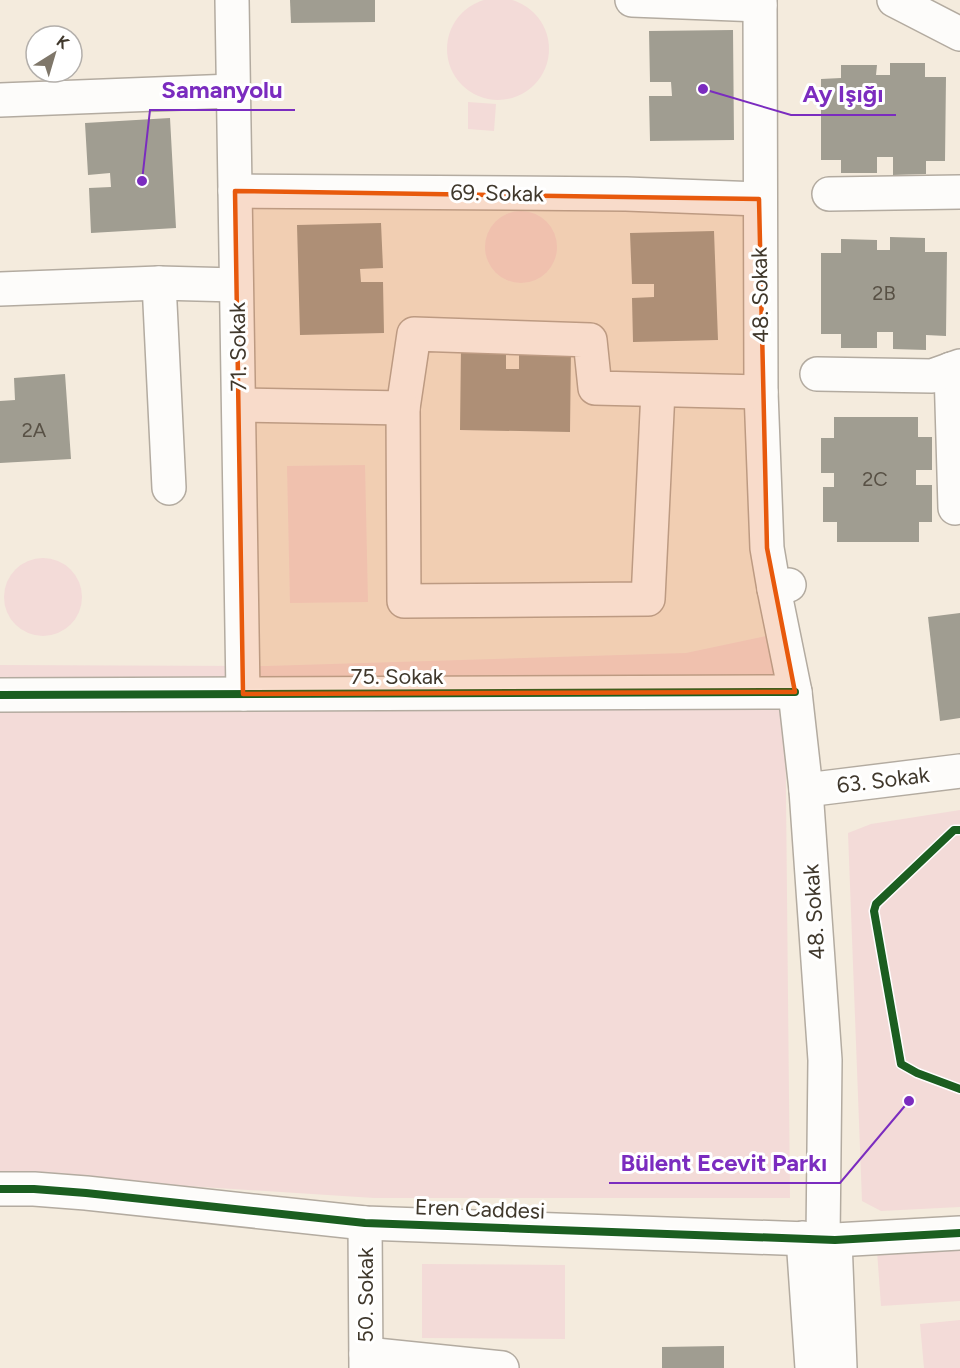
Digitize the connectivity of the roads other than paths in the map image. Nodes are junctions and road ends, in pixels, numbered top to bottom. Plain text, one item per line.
1 (232, 0) edge
2 (632, 0) edge
3 (894, 0) edge
4 (760, 3) edge
5 (960, 34) edge
6 (233, 91) junction
7 (0, 100) edge
8 (235, 191) junction
9 (960, 192) edge
10 (829, 194) dead end
11 (759, 199) junction
12 (159, 283) junction
13 (236, 285) junction
14 (0, 289) edge
15 (955, 367) edge
16 (817, 374) dead end
17 (658, 391) junction
18 (761, 392) junction
19 (239, 405) junction
20 (403, 408) junction
21 (169, 488) dead end
22 (955, 508) dead end
23 (795, 692) junction
24 (243, 694) junction
25 (0, 695) edge
26 (960, 771) edge
27 (806, 790) junction
28 (0, 1189) edge
29 (365, 1223) junction
30 (960, 1233) edge
31 (820, 1239) junction
32 (366, 1361) edge
33 (502, 1368) edge
34 (812, 1368) edge
35 (840, 1368) edge

1 - 6 street, 71. Sokak
2 - 4 street
3 - 5 street
4 - 11 street, 48. Sokak
6 - 7 street
6 - 8 street, 71. Sokak
8 - 11 street, 69. Sokak
8 - 13 street, 71. Sokak
9 - 10 street
11 - 18 street, 48. Sokak
12 - 13 street
12 - 14 street
12 - 21 street
13 - 19 street, 71. Sokak
15 - 16 street
15 - 22 street
17 - 18 street
17 - 20 street
17 - 20 street
18 - 23 street, 48. Sokak
19 - 20 street
19 - 24 street, 71. Sokak
23 - 24 street, 75. Sokak
23 - 27 street, 48. Sokak
24 - 25 street, 75. Sokak
26 - 27 street, 63. Sokak
27 - 31 street, 48. Sokak
28 - 29 street, Eren Caddesi
29 - 31 street, Eren Caddesi
29 - 32 street, 50. Sokak
30 - 31 street, Eren Caddesi
31 - 34 street
31 - 35 street, 48. Sokak
32 - 33 street

